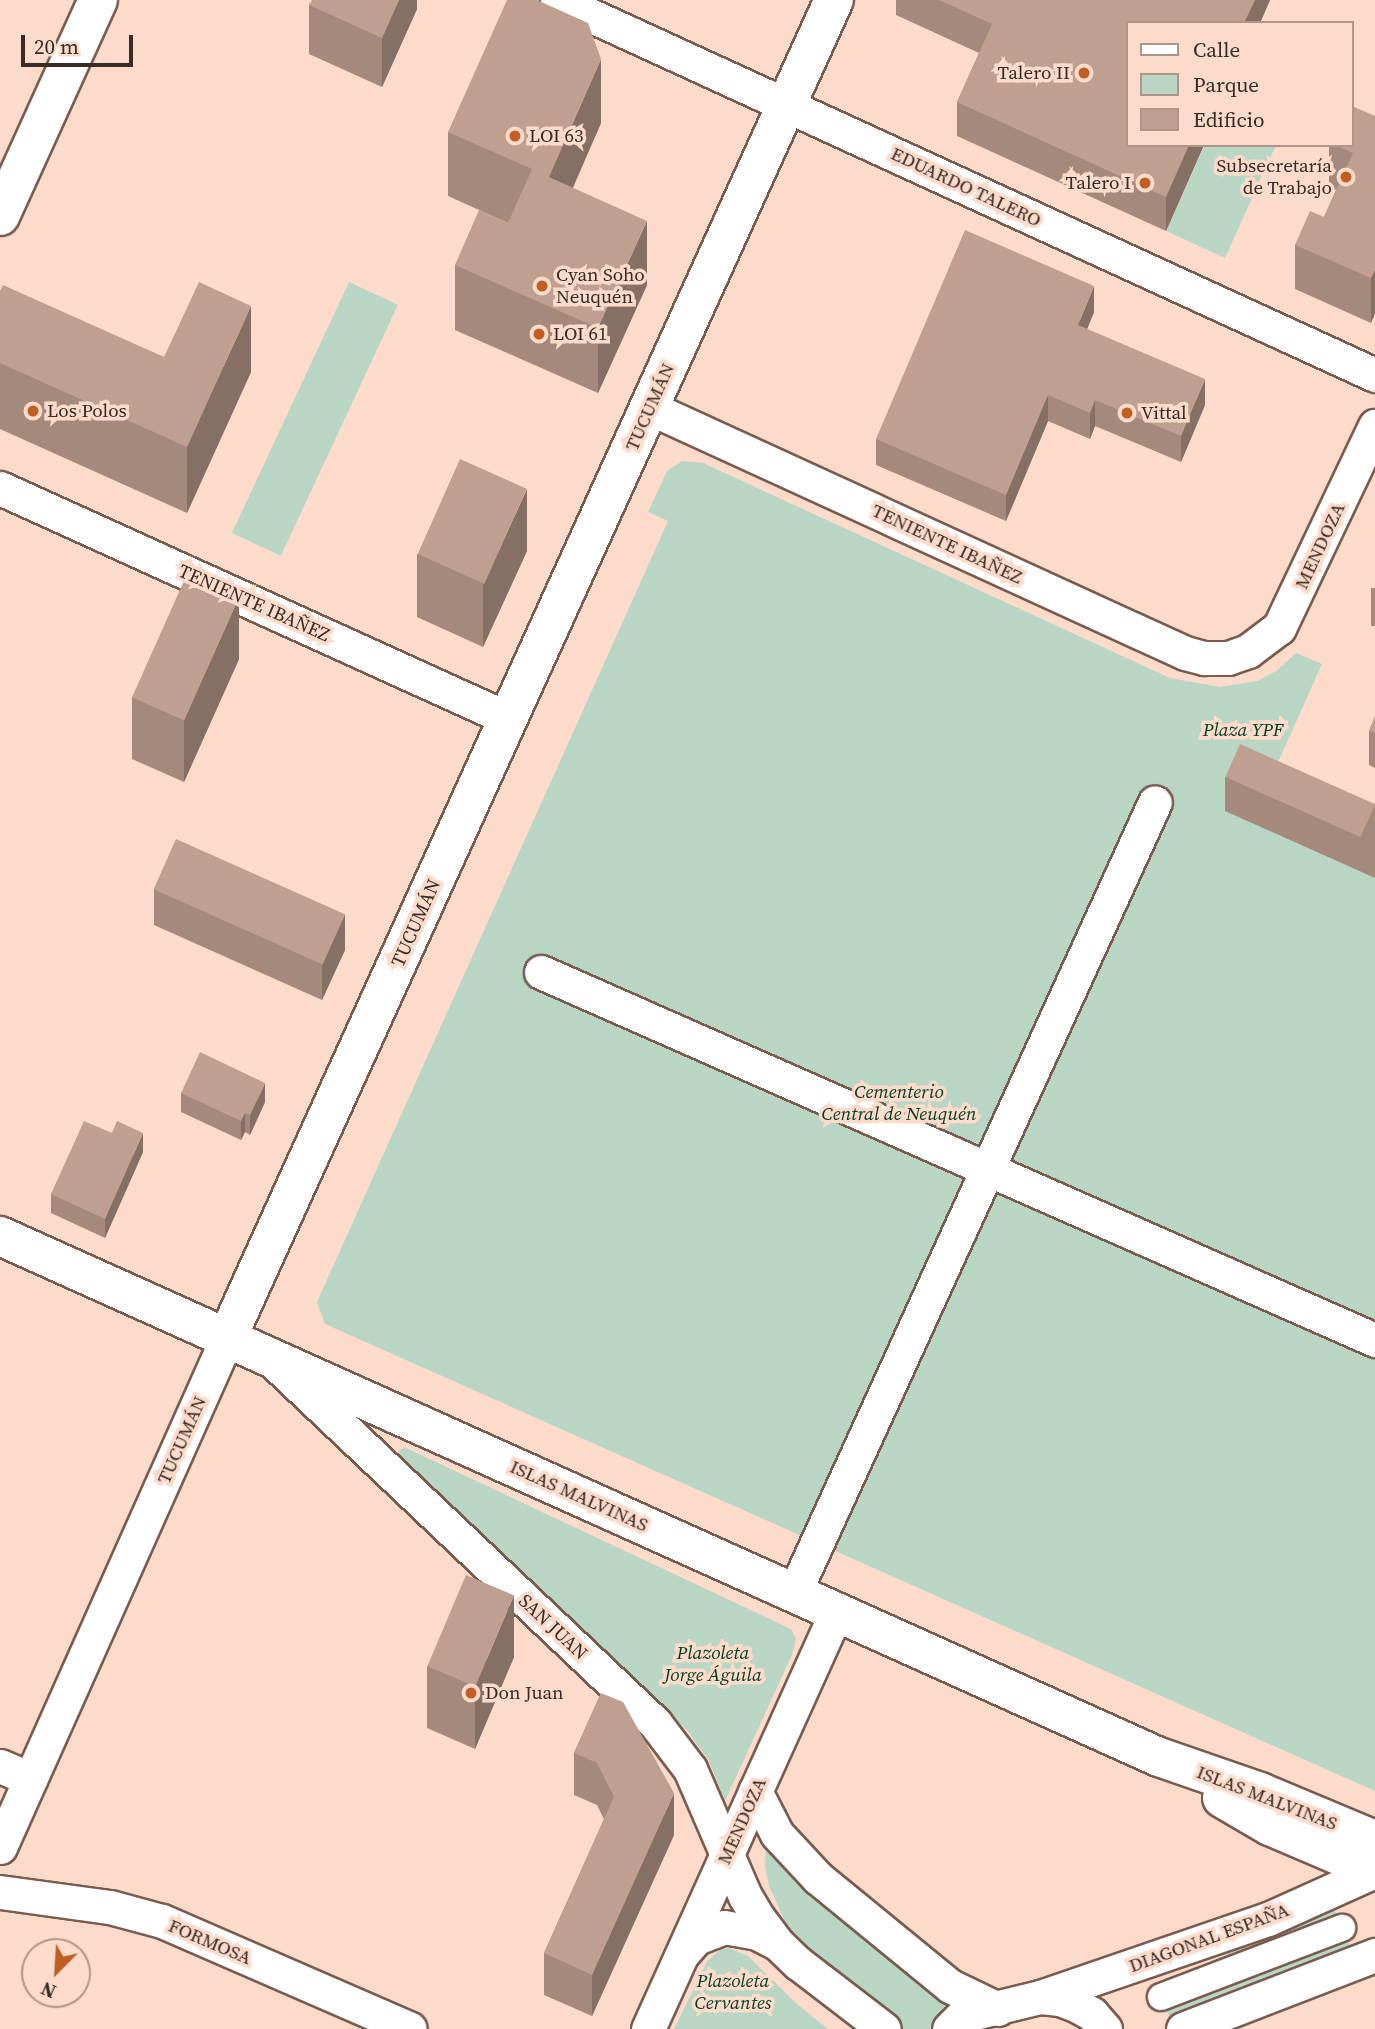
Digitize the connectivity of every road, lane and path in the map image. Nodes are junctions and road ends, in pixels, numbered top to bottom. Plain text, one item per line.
1 (98, 0) edge
2 (557, 0) edge
3 (834, 0) edge
4 (787, 106) junction
5 (0, 216) edge
6 (1375, 375) edge
7 (650, 408) junction
8 (1375, 426) edge
9 (0, 488) edge
10 (1248, 651) joint
11 (509, 719) junction
12 (1155, 802) dead end
13 (541, 972) dead end
14 (988, 1168) junction
15 (0, 1223) edge
16 (15, 1243) edge
17 (227, 1338) junction
18 (1375, 1340) edge
19 (268, 1357) junction
20 (793, 1593) junction
21 (836, 1612) junction
22 (1158, 1757) junction
23 (0, 1766) edge
24 (30, 1780) junction
25 (755, 1791) junction
26 (1375, 1840) edge
27 (0, 1847) edge
28 (728, 1852) junction
29 (1375, 1871) edge
30 (0, 1892) edge
31 (1342, 1928) dead end
32 (777, 1943) junction
33 (682, 1954) junction
34 (1375, 1955) edge
35 (1040, 1997) junction
36 (1161, 1997) dead end
37 (998, 2009) junction
38 (1215, 2021) edge
39 (410, 2029) edge
40 (648, 2029) edge
41 (884, 2029) edge
42 (949, 2029) edge
43 (1105, 2029) edge
44 (1183, 2029) edge

1 - 5 main road
2 - 4 street, EDUARDO TALERO
3 - 4 main road, TUCUMÁN
4 - 6 street, EDUARDO TALERO
4 - 7 main road, TUCUMÁN
7 - 10 street, TENIENTE IBAÑEZ
7 - 11 main road, TUCUMÁN
8 - 10 street, MENDOZA
9 - 11 street, TENIENTE IBAÑEZ
11 - 17 main road, TUCUMÁN
12 - 14 street
13 - 14 street
14 - 18 street
14 - 20 street
15 - 16 main road
16 - 17 main road, ISLAS MALVINAS
17 - 19 main road, ISLAS MALVINAS
17 - 24 street, TUCUMÁN
19 - 20 main road, ISLAS MALVINAS
19 - 28 street, SAN JUAN
20 - 21 main road, ISLAS MALVINAS
21 - 22 main road, ISLAS MALVINAS
21 - 25 street, MENDOZA
22 - 26 main road, ISLAS MALVINAS
22 - 29 main road, ISLAS MALVINAS
23 - 24 street
24 - 27 street, TUCUMÁN
25 - 28 street, MENDOZA
25 - 37 street
28 - 32 street, SAN JUAN
28 - 33 street, MENDOZA
29 - 35 street, DIAGONAL ESPAÑA
30 - 39 street, FORMOSA
31 - 36 street
32 - 33 street, SAN JUAN
32 - 41 street, SAN JUAN
33 - 40 street, MENDOZA
34 - 38 street
35 - 37 street, DIAGONAL ESPAÑA
35 - 43 street, DIAGONAL ESPAÑA
37 - 42 street, DIAGONAL ESPAÑA
38 - 44 street

